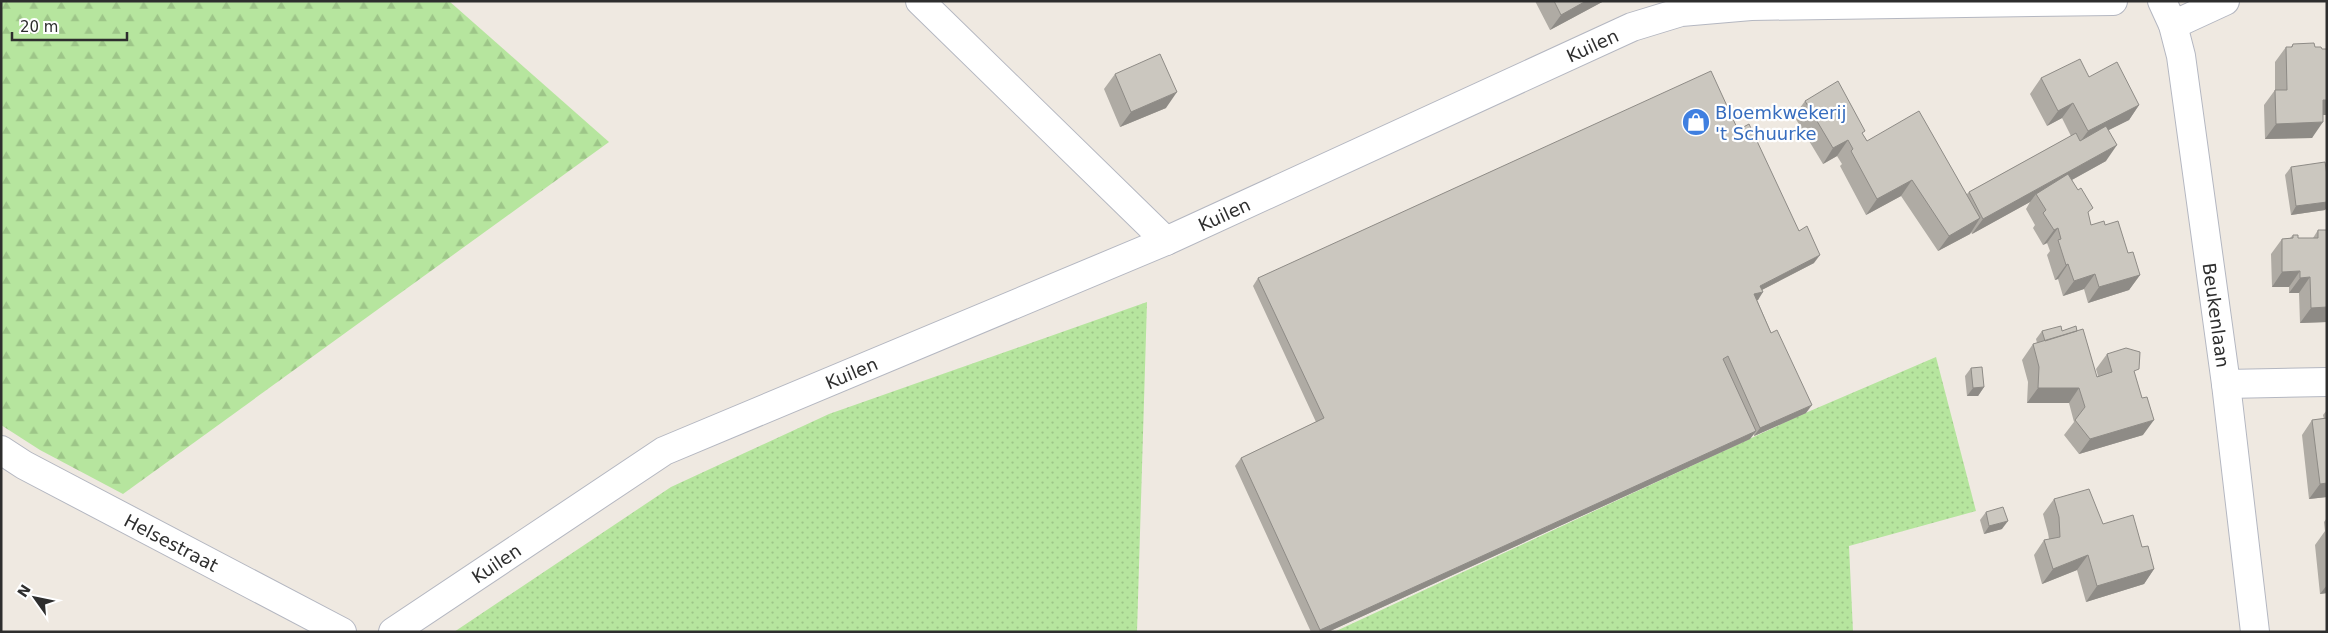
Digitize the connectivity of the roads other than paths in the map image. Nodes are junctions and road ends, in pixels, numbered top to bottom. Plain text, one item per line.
1 (920, 1) edge
2 (2113, 1) edge
3 (2162, 1) edge
4 (2225, 1) edge
5 (2174, 25) junction
6 (1166, 241) junction
7 (2327, 382) edge
8 (2226, 384) junction
9 (1, 450) edge
10 (342, 632) edge
11 (393, 632) edge
12 (2256, 632) edge

1 - 6 street
2 - 6 street, Kuilen
3 - 5 street, Beukenlaan
4 - 5 street
5 - 8 street, Beukenlaan
6 - 11 street, Kuilen
7 - 8 street
8 - 12 street, Beukenlaan
9 - 10 street, Helsestraat

